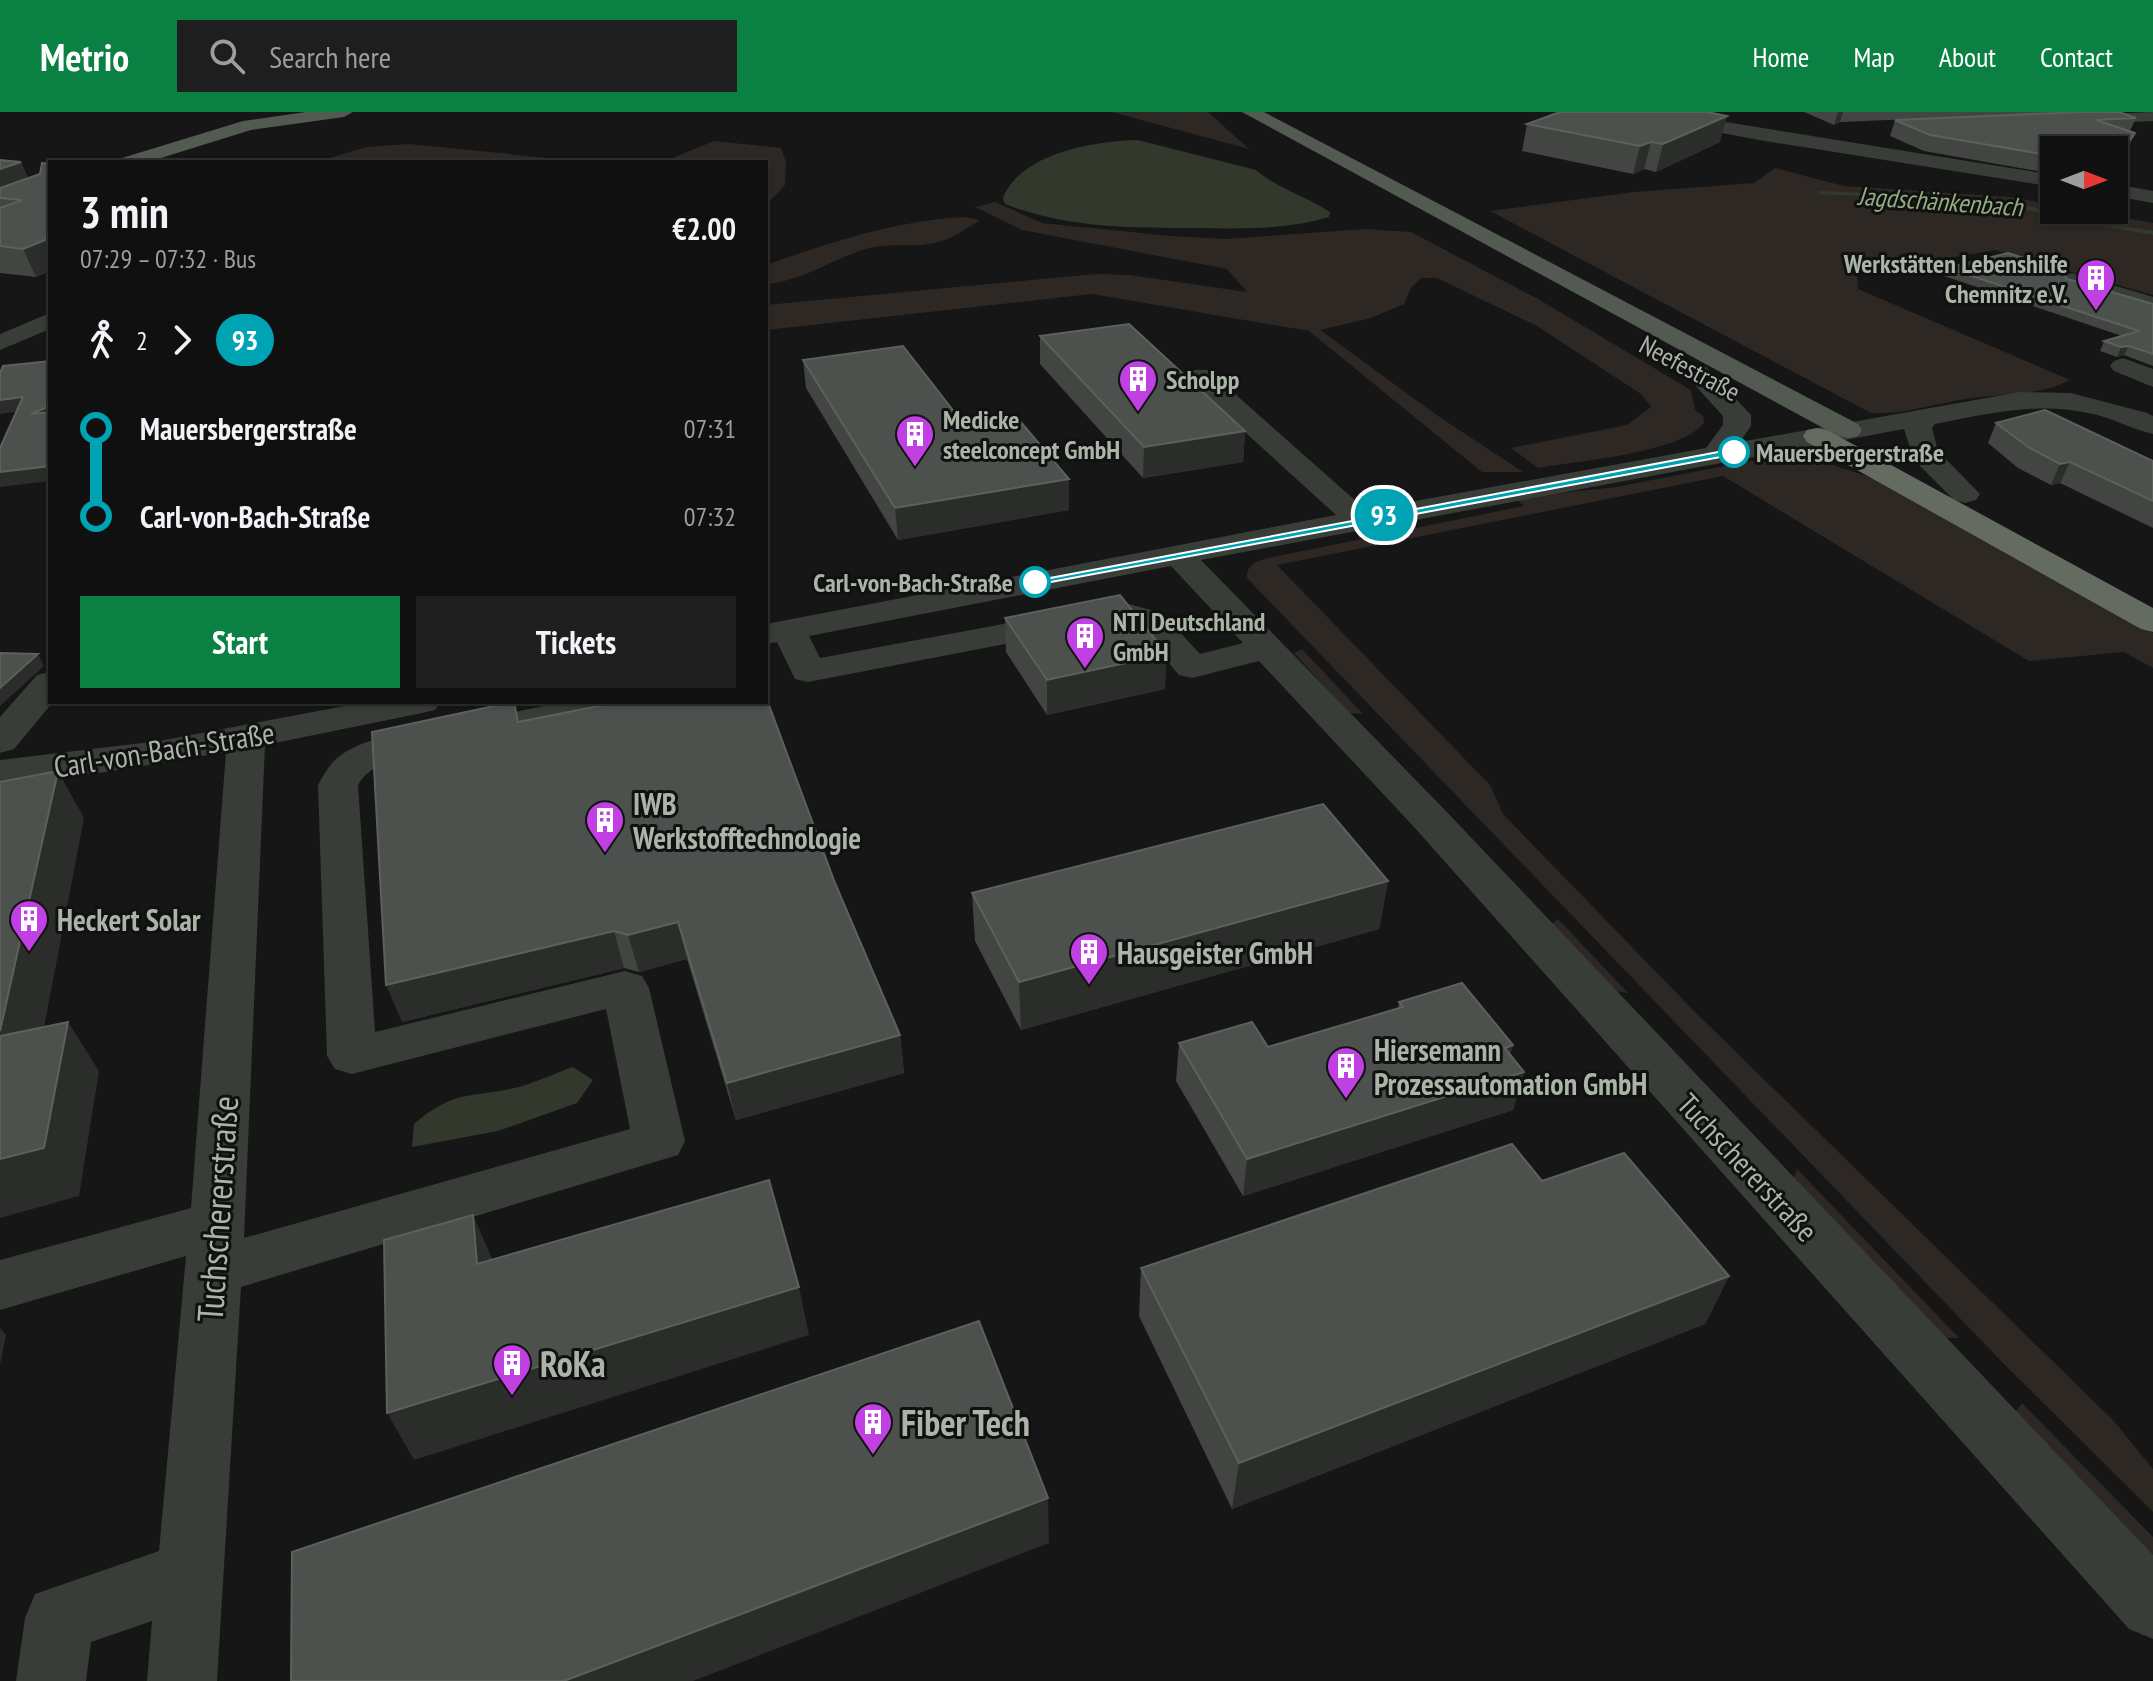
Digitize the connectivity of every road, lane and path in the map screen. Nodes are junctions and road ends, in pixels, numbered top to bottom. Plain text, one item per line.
1 (344, 112) edge
2 (1229, 112) edge
3 (1251, 112) edge
4 (1635, 112) edge
5 (2153, 116) edge
6 (2052, 121) edge
7 (1838, 130) dead end
8 (1787, 140) junction
9 (135, 160) edge
10 (2040, 179) edge
11 (2128, 193) edge
12 (2153, 197) edge
13 (2072, 280) edge
14 (2153, 304) edge
15 (48, 321) edge
16 (0, 343) edge
17 (2123, 366) dead end
18 (1696, 372) junction
19 (1199, 376) dead end
20 (2153, 379) edge
21 (1925, 417) junction
22 (2153, 426) edge
23 (1848, 430) junction
24 (1817, 436) junction
25 (1715, 455) junction
26 (1965, 494) junction
27 (1359, 520) junction
28 (1177, 554) junction
29 (2153, 595) edge
30 (2153, 622) edge
31 (777, 632) edge
32 (1267, 648) junction
33 (48, 685) edge
34 (412, 704) edge
35 (582, 704) edge
36 (246, 737) junction
37 (0, 741) edge
38 (0, 772) edge
39 (215, 1248) junction
40 (0, 1285) edge
41 (190, 1574) junction
42 (2153, 1605) edge
43 (51, 1681) edge
44 (182, 1681) edge

1 - 9 main road
2 - 18 main road, Neefestraße
3 - 23 main road, Neefestraße
4 - 8 street
5 - 6 street
7 - 8 street
8 - 10 street
11 - 12 street
13 - 14 street
15 - 16 street
17 - 20 street
18 - 24 main road, Neefestraße
18 - 25 street
19 - 27 street
21 - 22 street
21 - 23 street
21 - 26 street
23 - 24 street
23 - 26 highway, Neefestraße
24 - 25 street
24 - 30 highway, Neefestraße
25 - 27 street
26 - 29 highway, Neefestraße
27 - 28 street
28 - 31 street
28 - 32 street, Tuchschererstraße
31 - 32 street
32 - 42 street, Tuchschererstraße
33 - 37 street
34 - 36 street, Carl-von-Bach-Straße
35 - 39 street
36 - 38 street, Carl-von-Bach-Straße
36 - 39 street, Tuchschererstraße
39 - 40 street
39 - 41 street, Tuchschererstraße
41 - 43 street
41 - 44 street, Tuchschererstraße

